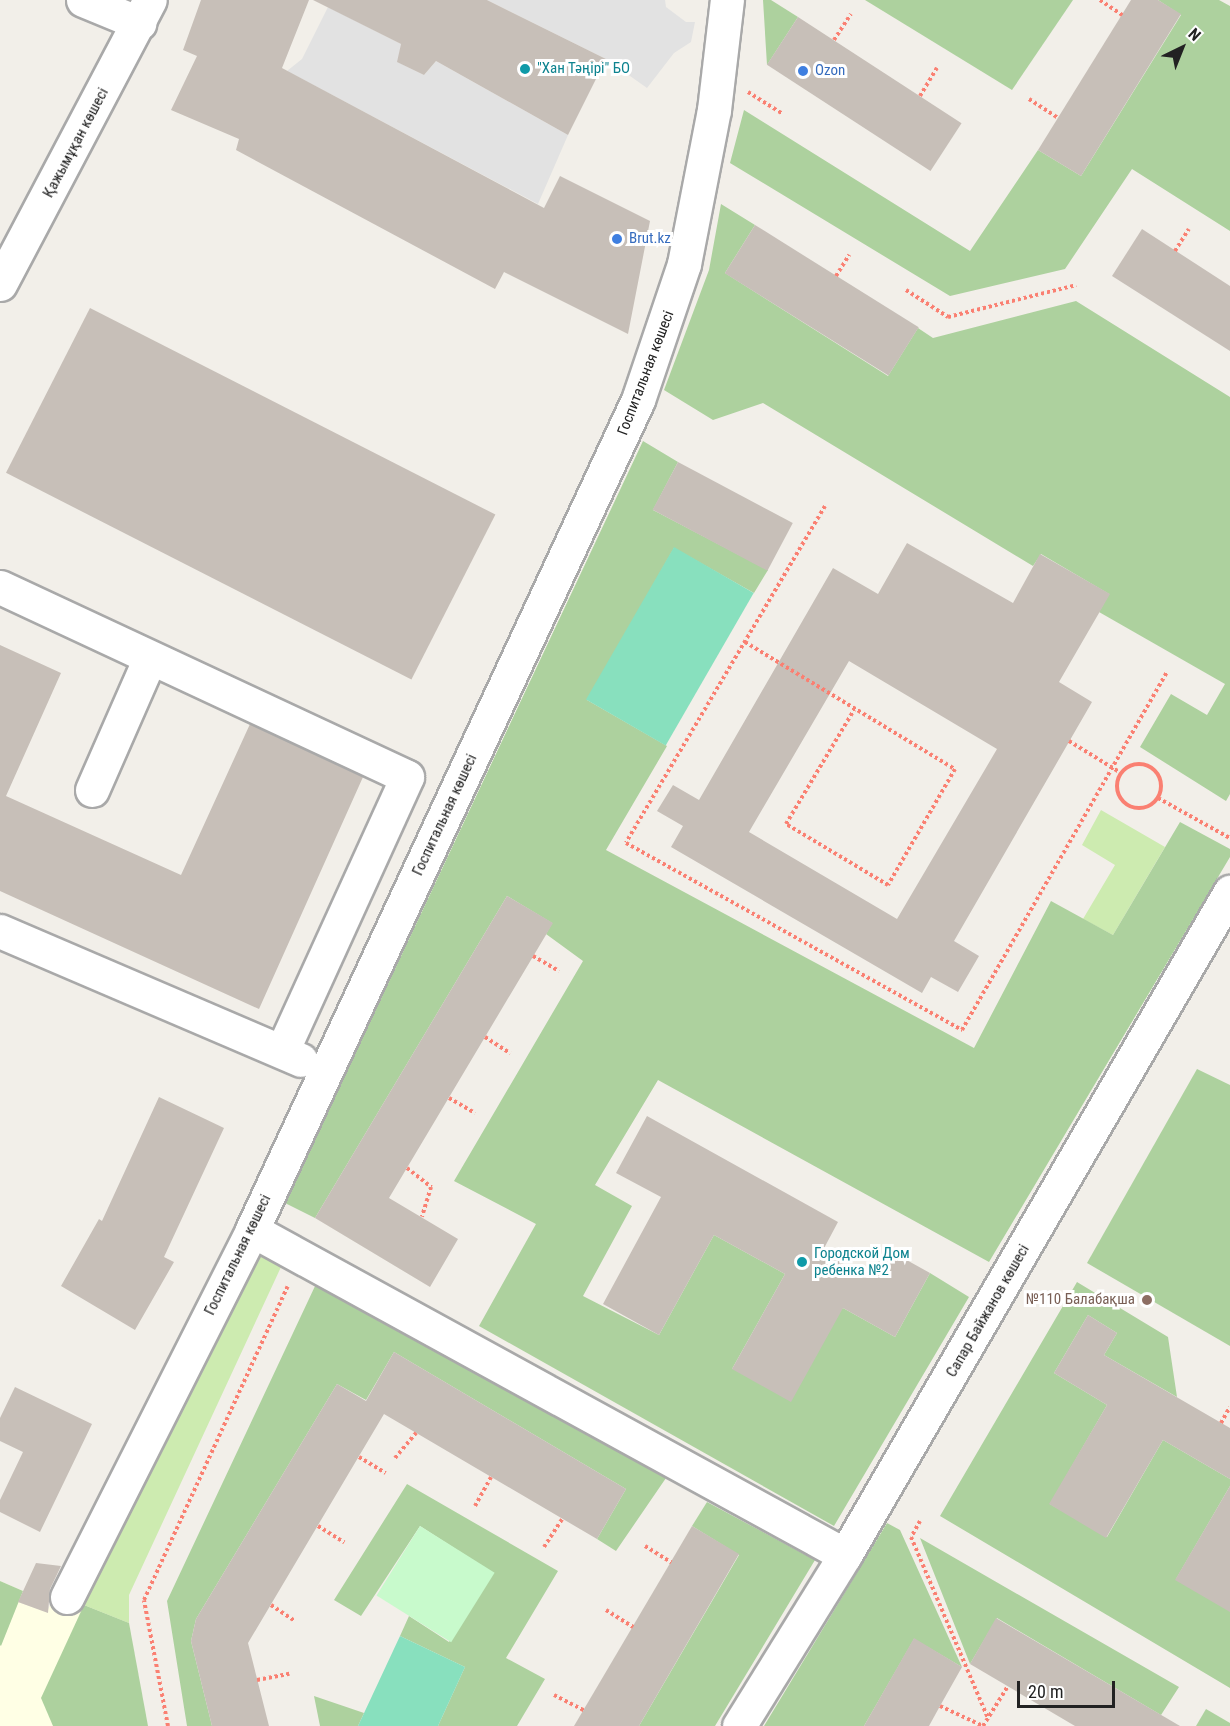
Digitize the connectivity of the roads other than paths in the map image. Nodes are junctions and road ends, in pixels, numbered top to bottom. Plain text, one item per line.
1 (83, 0) edge
2 (727, 0) edge
3 (145, 11) edge
4 (0, 284) edge
5 (0, 587) edge
6 (150, 658) junction
7 (93, 790) dead end
8 (1230, 892) edge
9 (0, 931) edge
10 (282, 1051) junction
11 (325, 1070) junction
12 (252, 1230) junction
13 (845, 1555) junction
14 (67, 1597) dead end
15 (739, 1726) edge

1 - 3 street
2 - 11 street, Госпитальная көшесі
3 - 4 street, Қажымұқан көшесі
5 - 6 street
6 - 7 street
6 - 10 street
8 - 13 street, Сапар Байжанов көшесі
9 - 10 street
10 - 11 street
11 - 12 street, Госпитальная көшесі
12 - 13 street
12 - 14 street, Госпитальная көшесі
13 - 15 street, Сапар Байжанов көшесі

